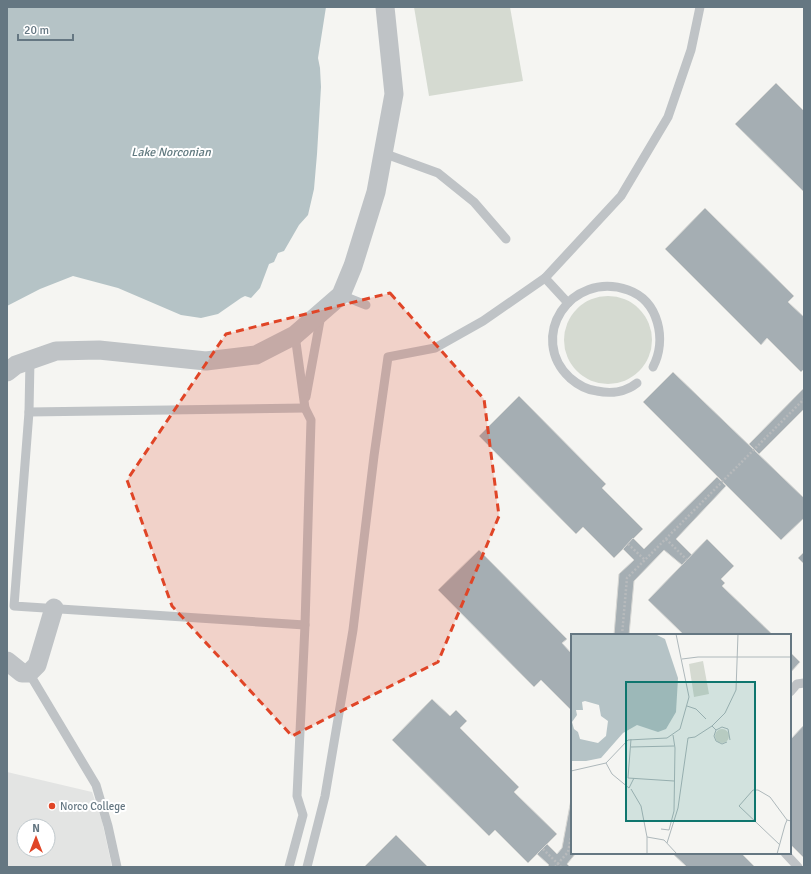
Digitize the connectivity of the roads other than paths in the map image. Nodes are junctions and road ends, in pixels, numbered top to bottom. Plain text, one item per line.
1 (385, 7) edge
2 (700, 7) edge
3 (383, 153) junction
4 (506, 239) dead end
5 (544, 278) junction
6 (341, 295) junction
7 (568, 303) junction
8 (366, 305) dead end
9 (321, 312) junction
10 (295, 335) junction
11 (30, 360) junction
12 (653, 367) dead end
13 (7, 372) edge
14 (637, 383) dead end
15 (304, 408) junction
16 (30, 412) junction
17 (54, 608) junction
18 (305, 625) junction
19 (7, 661) edge
20 (29, 673) junction
21 (804, 683) edge
22 (791, 691) edge
23 (786, 854) edge
24 (117, 867) edge
25 (288, 867) edge
26 (307, 867) edge
27 (798, 867) edge

1 - 3 street
2 - 5 lane
3 - 4 lane
3 - 6 street
5 - 7 lane
5 - 26 lane
6 - 8 lane
6 - 9 street
7 - 12 lane
7 - 14 lane
9 - 10 street
9 - 15 lane
10 - 11 street
10 - 15 lane
11 - 13 street
11 - 16 lane
15 - 16 lane
15 - 18 lane
16 - 17 lane
17 - 18 lane
17 - 20 street
18 - 25 lane
19 - 20 street
20 - 24 lane
21 - 22 lane
23 - 27 lane

